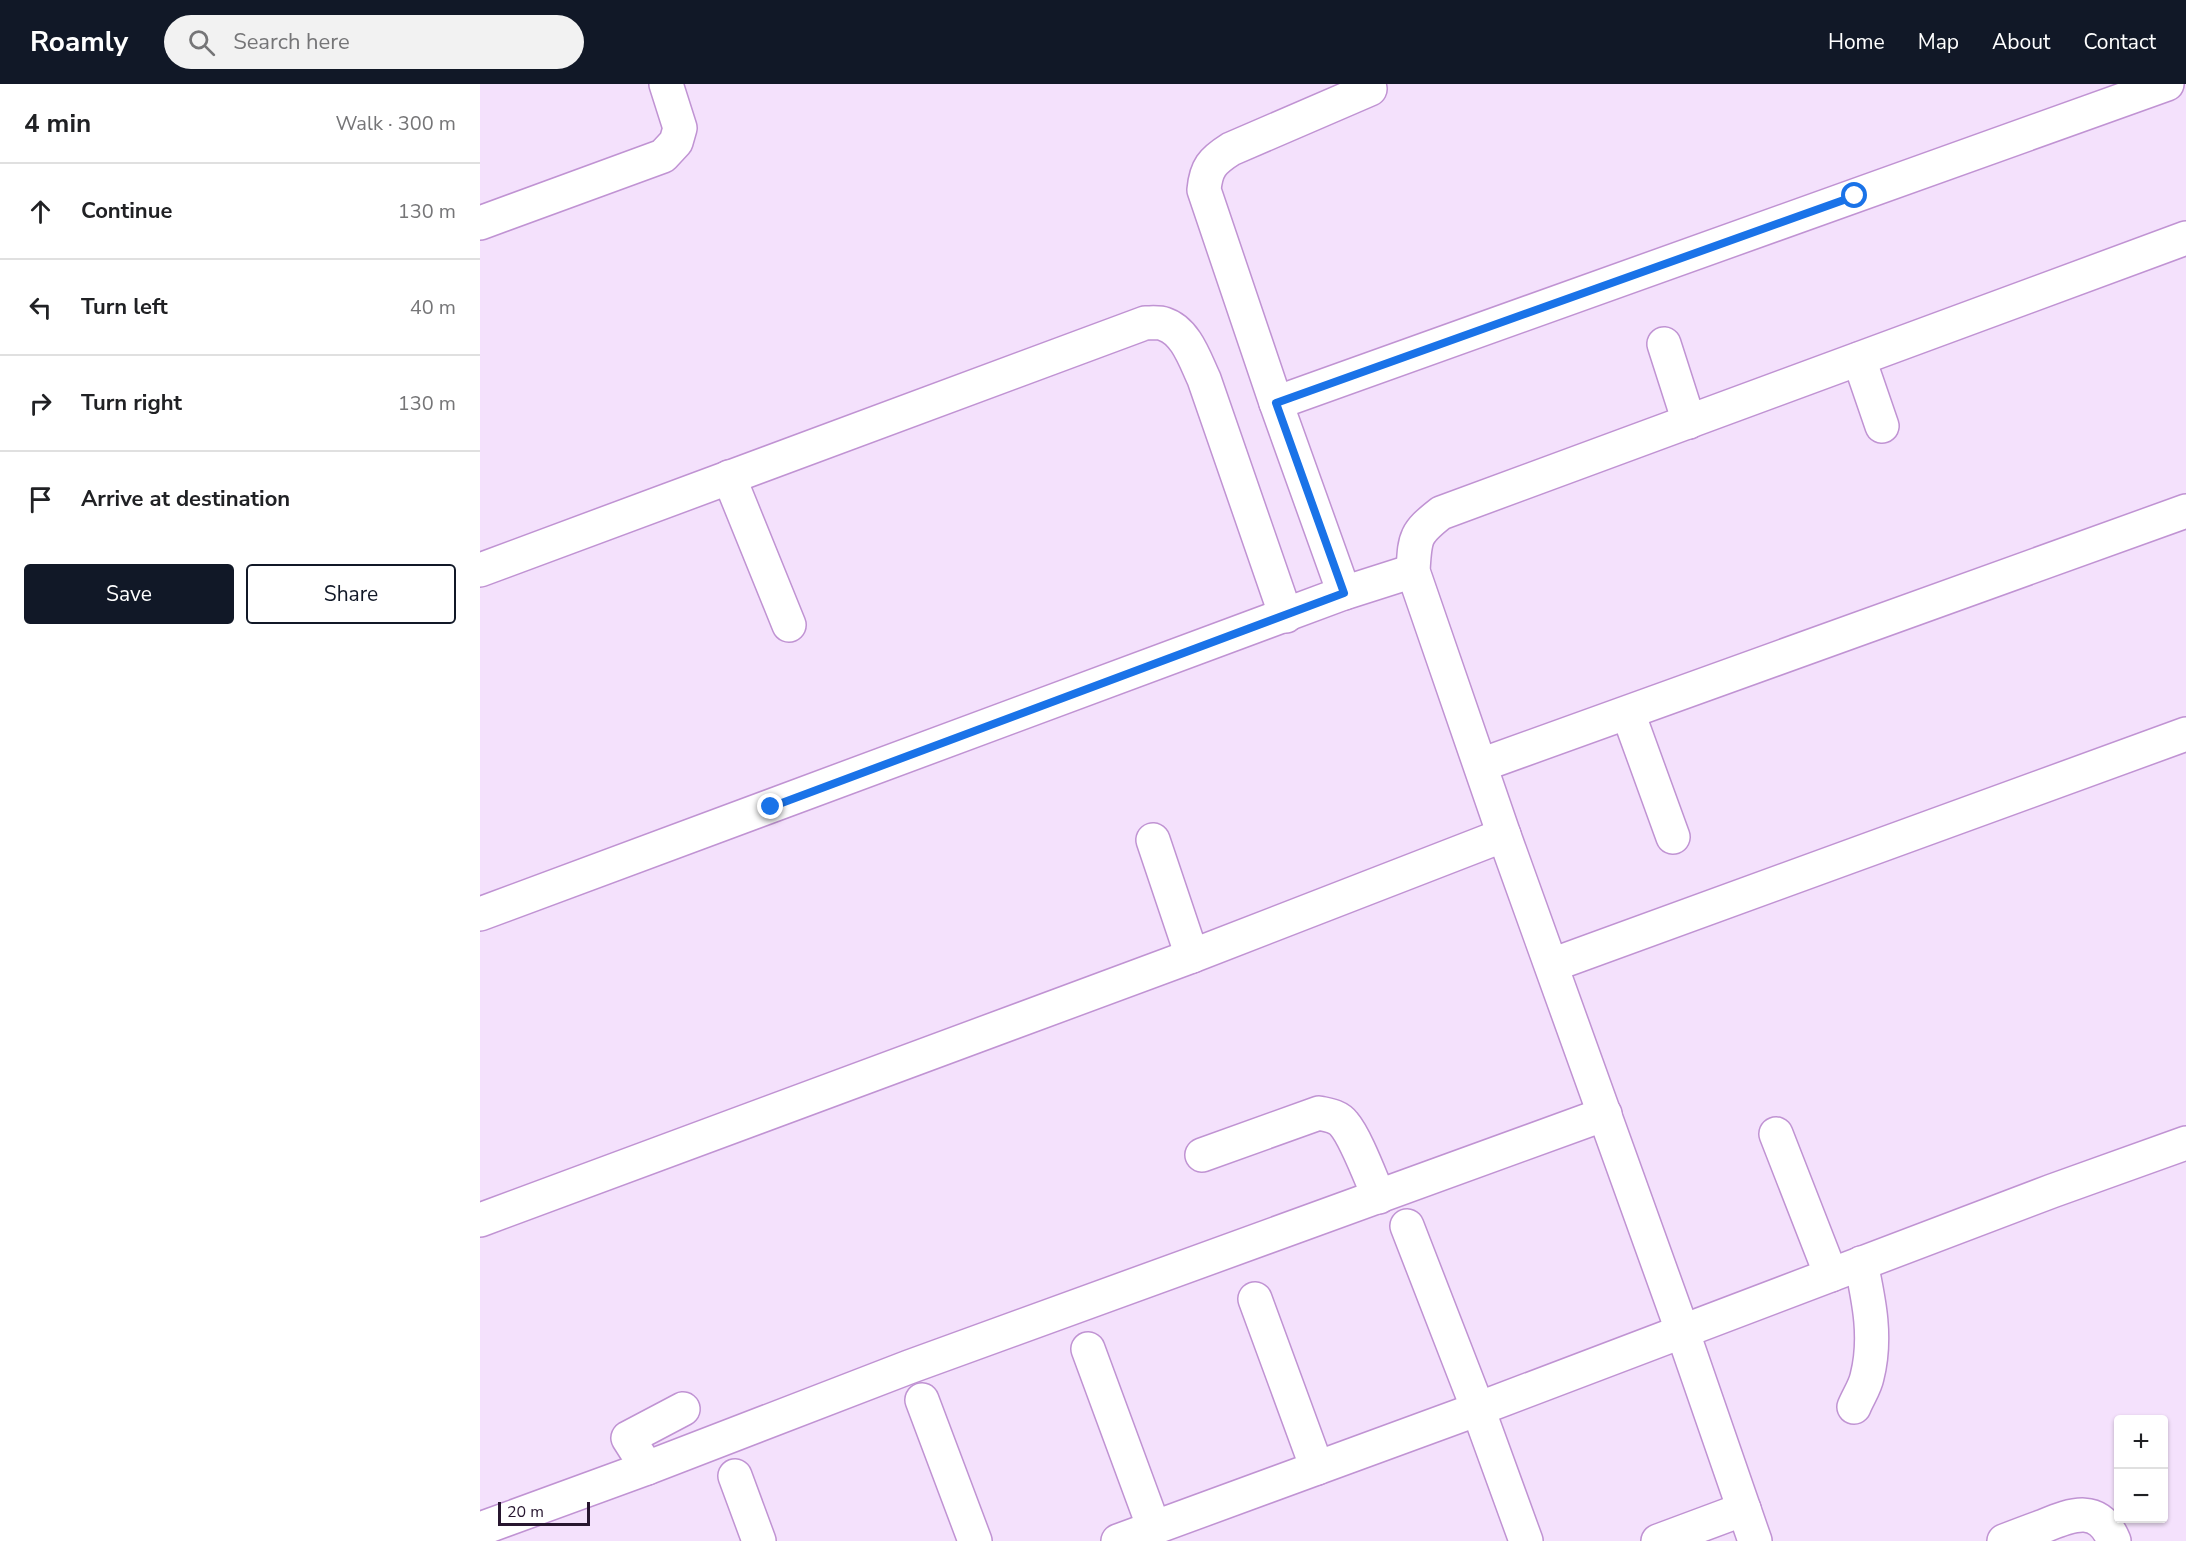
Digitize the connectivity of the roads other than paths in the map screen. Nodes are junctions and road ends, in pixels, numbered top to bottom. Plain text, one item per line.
1 (666, 84) edge
2 (2167, 84) edge
3 (1374, 86) edge
4 (480, 223) edge
5 (2186, 238) edge
6 (1664, 344) dead end
7 (1859, 359) junction
8 (1276, 403) junction
9 (1689, 422) junction
10 (1882, 426) dead end
11 (729, 477) junction
12 (2186, 511) edge
13 (480, 570) edge
14 (1413, 571) junction
15 (1344, 593) junction
16 (1286, 616) junction
17 (789, 625) dead end
18 (1628, 713) junction
19 (2186, 734) edge
20 (1481, 765) junction
21 (1504, 835) junction
22 (1672, 837) dead end
23 (1153, 840) dead end
24 (480, 914) edge
25 (1192, 956) junction
26 (1552, 965) junction
27 (1605, 1114) junction
28 (1776, 1134) dead end
29 (2186, 1143) edge
30 (1202, 1155) dead end
31 (1379, 1197) junction
32 (480, 1220) edge
33 (1407, 1226) dead end
34 (1846, 1269) junction
35 (1255, 1299) dead end
36 (1682, 1330) junction
37 (1088, 1349) dead end
38 (922, 1400) dead end
39 (1854, 1407) dead end
40 (683, 1409) dead end
41 (1478, 1409) junction
42 (647, 1468) junction
43 (1317, 1468) junction
44 (735, 1476) dead end
45 (1744, 1509) junction
46 (1154, 1528) junction
47 (480, 1529) edge
48 (759, 1541) edge
49 (975, 1541) edge
50 (1118, 1541) edge
51 (1526, 1541) edge
52 (1658, 1541) edge
53 (1755, 1541) edge
54 (2004, 1541) edge
55 (2114, 1541) edge

1 - 4 street
2 - 8 street
3 - 8 street
5 - 7 street
6 - 9 street
7 - 9 street
7 - 10 street
8 - 15 street
9 - 14 street
11 - 13 street
11 - 16 street
11 - 17 street
12 - 18 street
14 - 15 street
14 - 20 street
15 - 16 street
16 - 24 street
18 - 20 street
18 - 22 street
19 - 26 street
20 - 21 street
21 - 25 street
21 - 26 street
23 - 25 street
25 - 32 street
26 - 27 street
27 - 31 street
27 - 36 street
28 - 34 street
29 - 34 street
30 - 31 street
31 - 42 street
33 - 41 street
34 - 36 street
34 - 39 street
35 - 43 street
36 - 41 street
36 - 45 street
37 - 46 street
38 - 49 street
40 - 42 street
41 - 43 street
41 - 51 street
42 - 47 street
43 - 46 street
44 - 48 street
45 - 52 street
45 - 53 street
46 - 50 street
54 - 55 street

